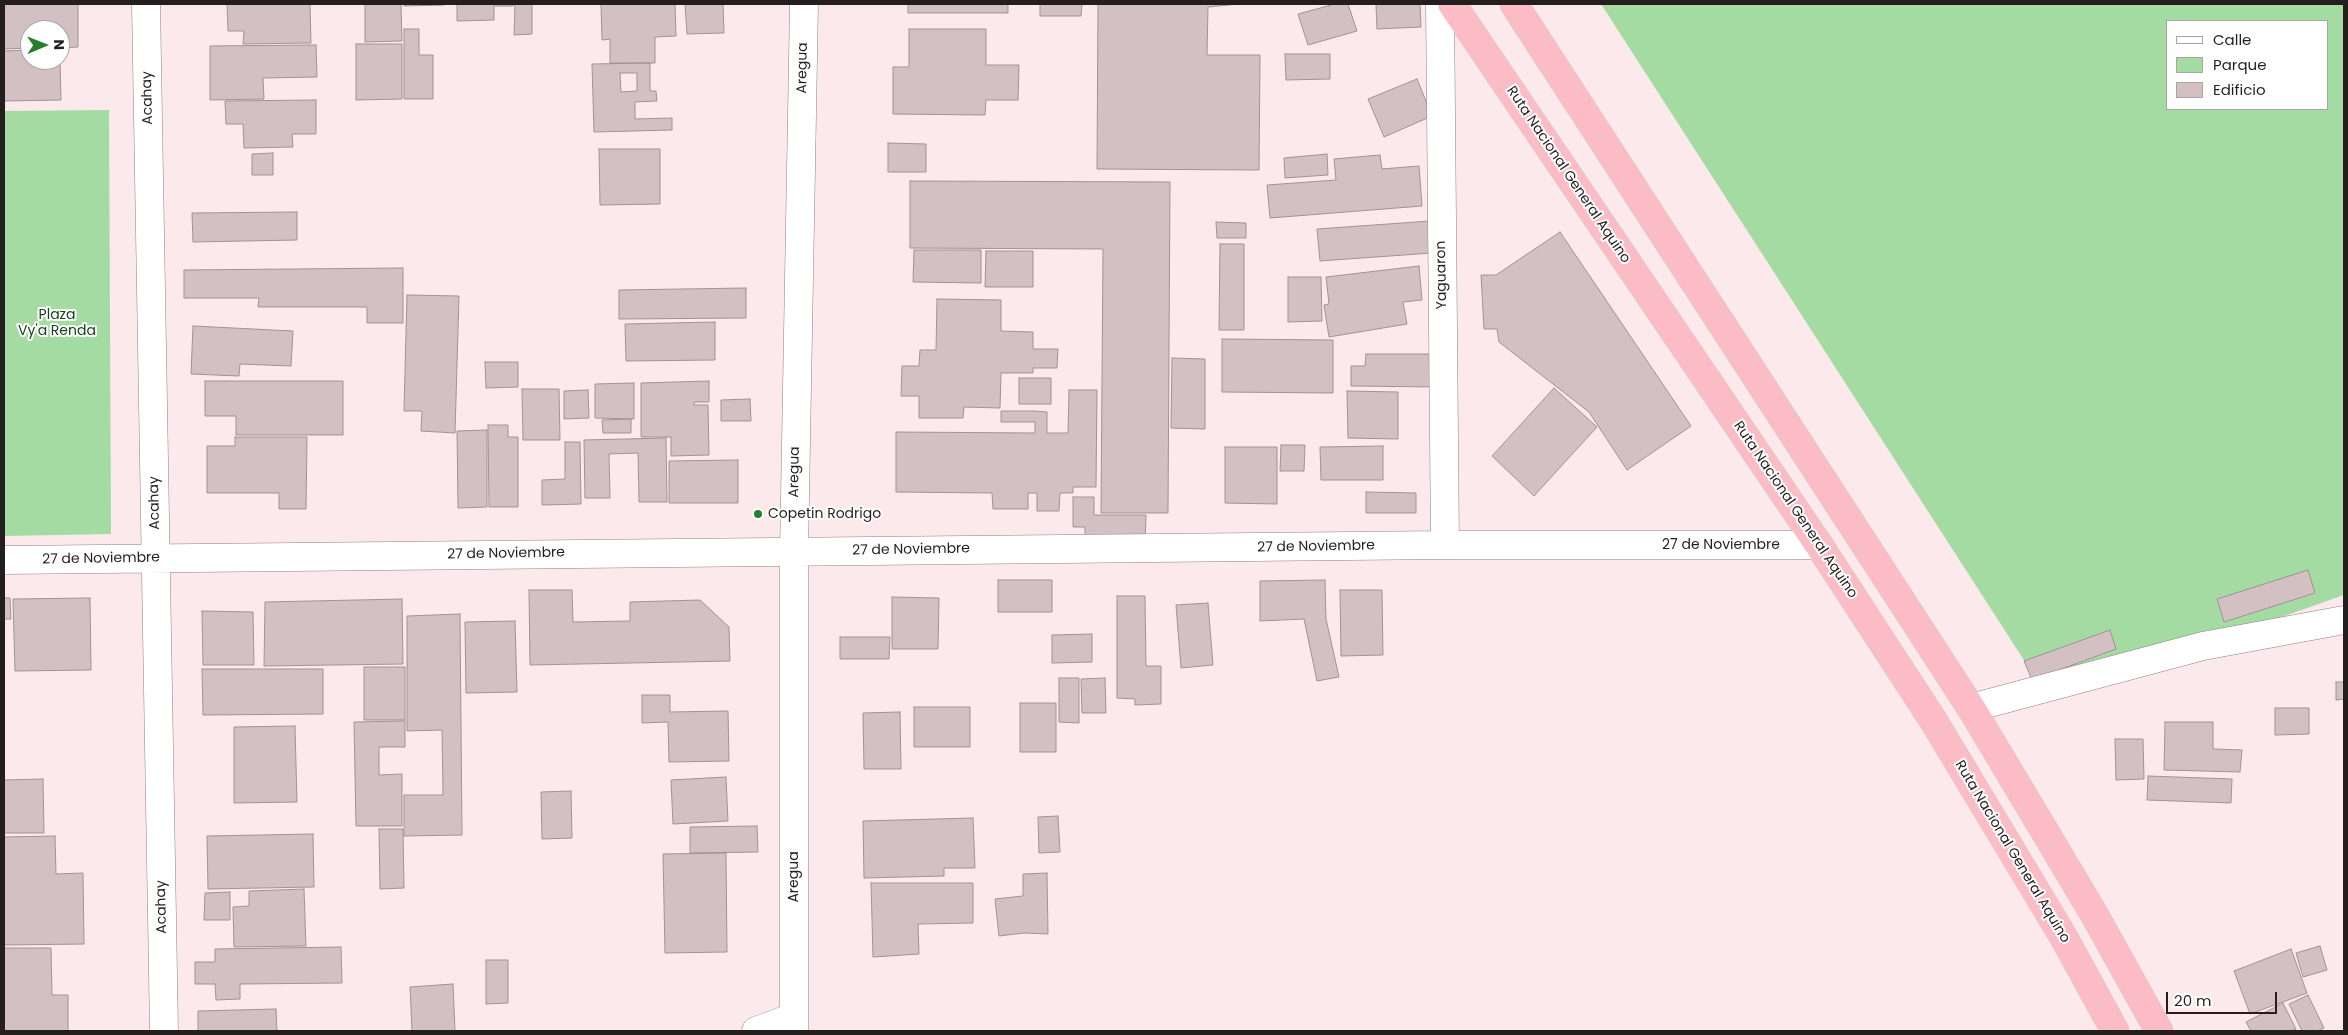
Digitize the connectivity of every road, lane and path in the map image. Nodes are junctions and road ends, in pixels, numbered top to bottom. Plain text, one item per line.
1 (146, 4) edge
2 (804, 4) edge
3 (1440, 4) edge
4 (1452, 4) edge
5 (1514, 4) edge
6 (1445, 545) junction
7 (1819, 546) junction
8 (794, 552) junction
9 (156, 558) junction
10 (4, 560) edge
11 (2344, 620) edge
12 (1971, 708) junction
13 (794, 1024) edge
14 (164, 1031) edge
15 (756, 1031) edge
16 (2115, 1031) edge
17 (2159, 1031) edge

1 - 9 street, Acahay
2 - 8 street, Aregua
3 - 6 street, Yaguaron
4 - 7 highway, Ruta Nacional General Aquino
5 - 12 highway
6 - 7 street, 27 de Noviembre
6 - 8 street, 27 de Noviembre
7 - 16 highway, Ruta Nacional General Aquino
8 - 9 street, 27 de Noviembre
8 - 13 street, Aregua
9 - 10 street, 27 de Noviembre
9 - 14 street, Acahay
11 - 12 street
12 - 17 highway
13 - 15 street

